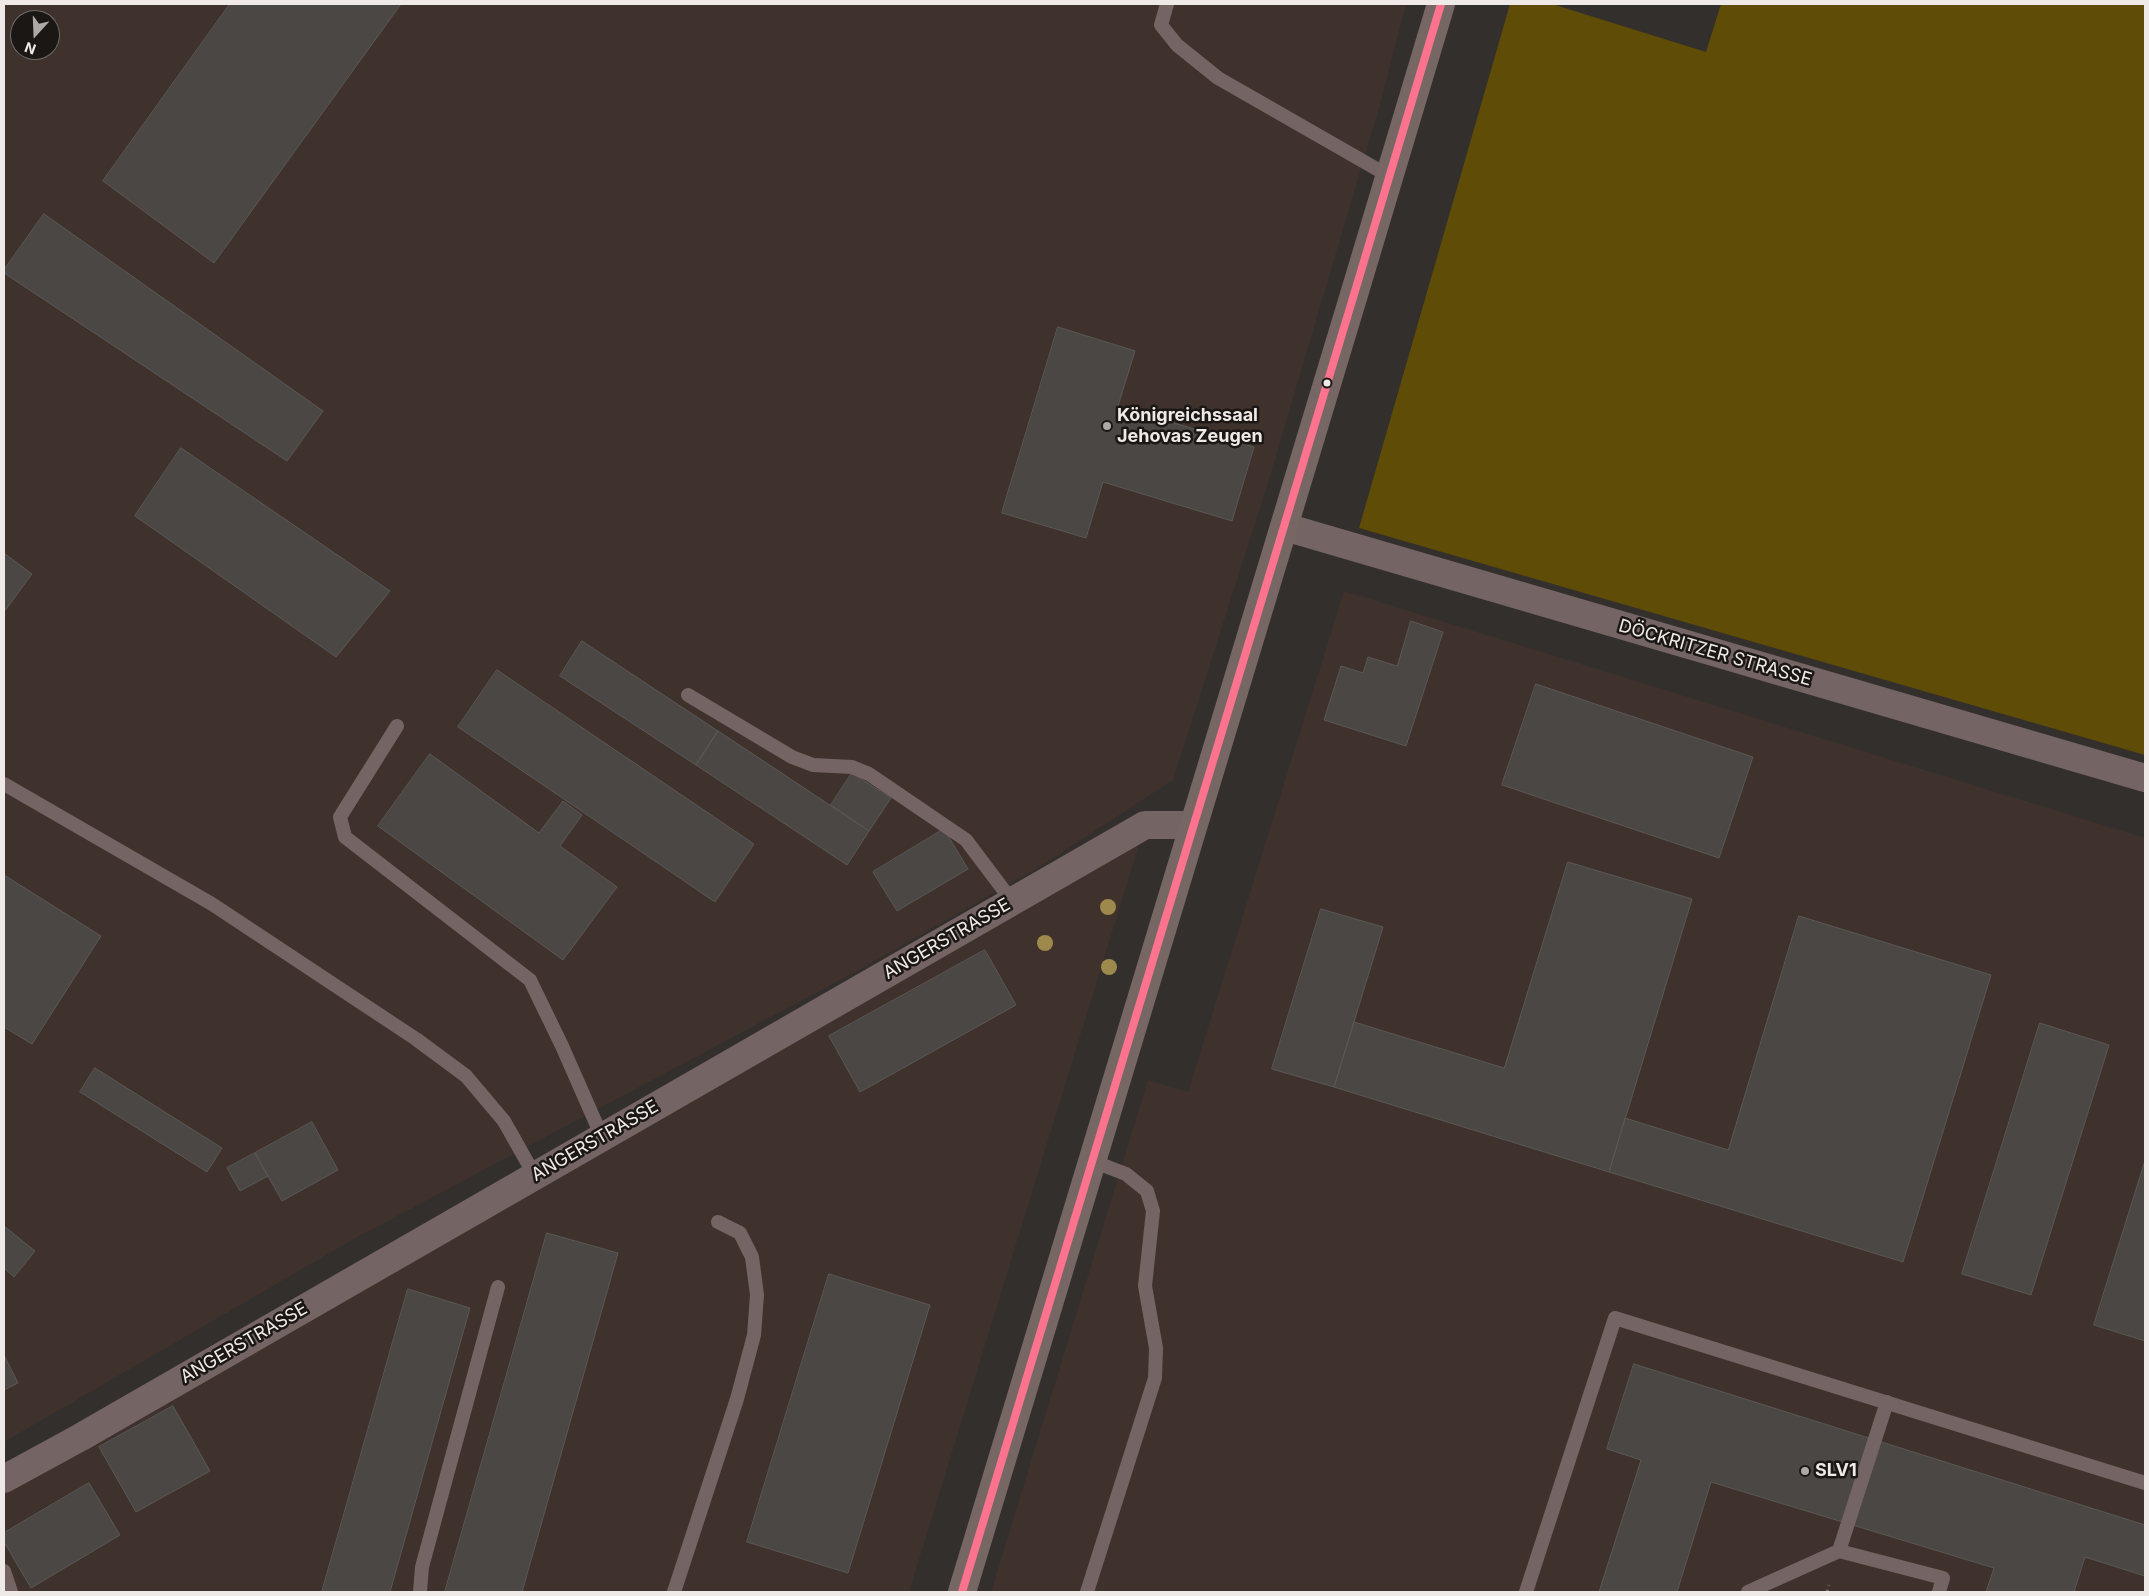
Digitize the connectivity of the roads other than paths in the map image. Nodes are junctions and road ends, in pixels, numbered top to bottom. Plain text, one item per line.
1 (1167, 4) edge
2 (1441, 4) edge
3 (1389, 176) junction
4 (1285, 527) junction
5 (688, 696) dead end
6 (397, 726) dead end
7 (2145, 778) edge
8 (4, 784) edge
9 (1193, 825) junction
10 (1012, 901) junction
11 (602, 1137) junction
12 (1092, 1161) junction
13 (535, 1176) junction
14 (718, 1222) dead end
15 (498, 1287) dead end
16 (1887, 1402) junction
17 (4, 1479) edge
18 (2145, 1483) edge
19 (1840, 1551) junction
20 (4, 1571) edge
21 (11, 1592) edge
22 (420, 1592) edge
23 (674, 1592) edge
24 (962, 1592) edge
25 (1087, 1592) edge
26 (1526, 1592) edge
27 (1748, 1592) edge
28 (1939, 1592) edge

1 - 3 lane
2 - 3 main road
3 - 4 main road
4 - 7 street, DÖCKRITZER STRASSE
4 - 9 main road
5 - 10 lane
6 - 11 lane
8 - 13 lane
9 - 10 street, ANGERSTRASSE
9 - 12 main road
10 - 11 street, ANGERSTRASSE
11 - 13 street, ANGERSTRASSE
12 - 24 main road
12 - 25 lane
13 - 17 street, ANGERSTRASSE
14 - 23 lane
15 - 22 lane
16 - 18 lane
16 - 19 lane
16 - 26 lane
19 - 27 lane
19 - 28 lane
20 - 21 lane

